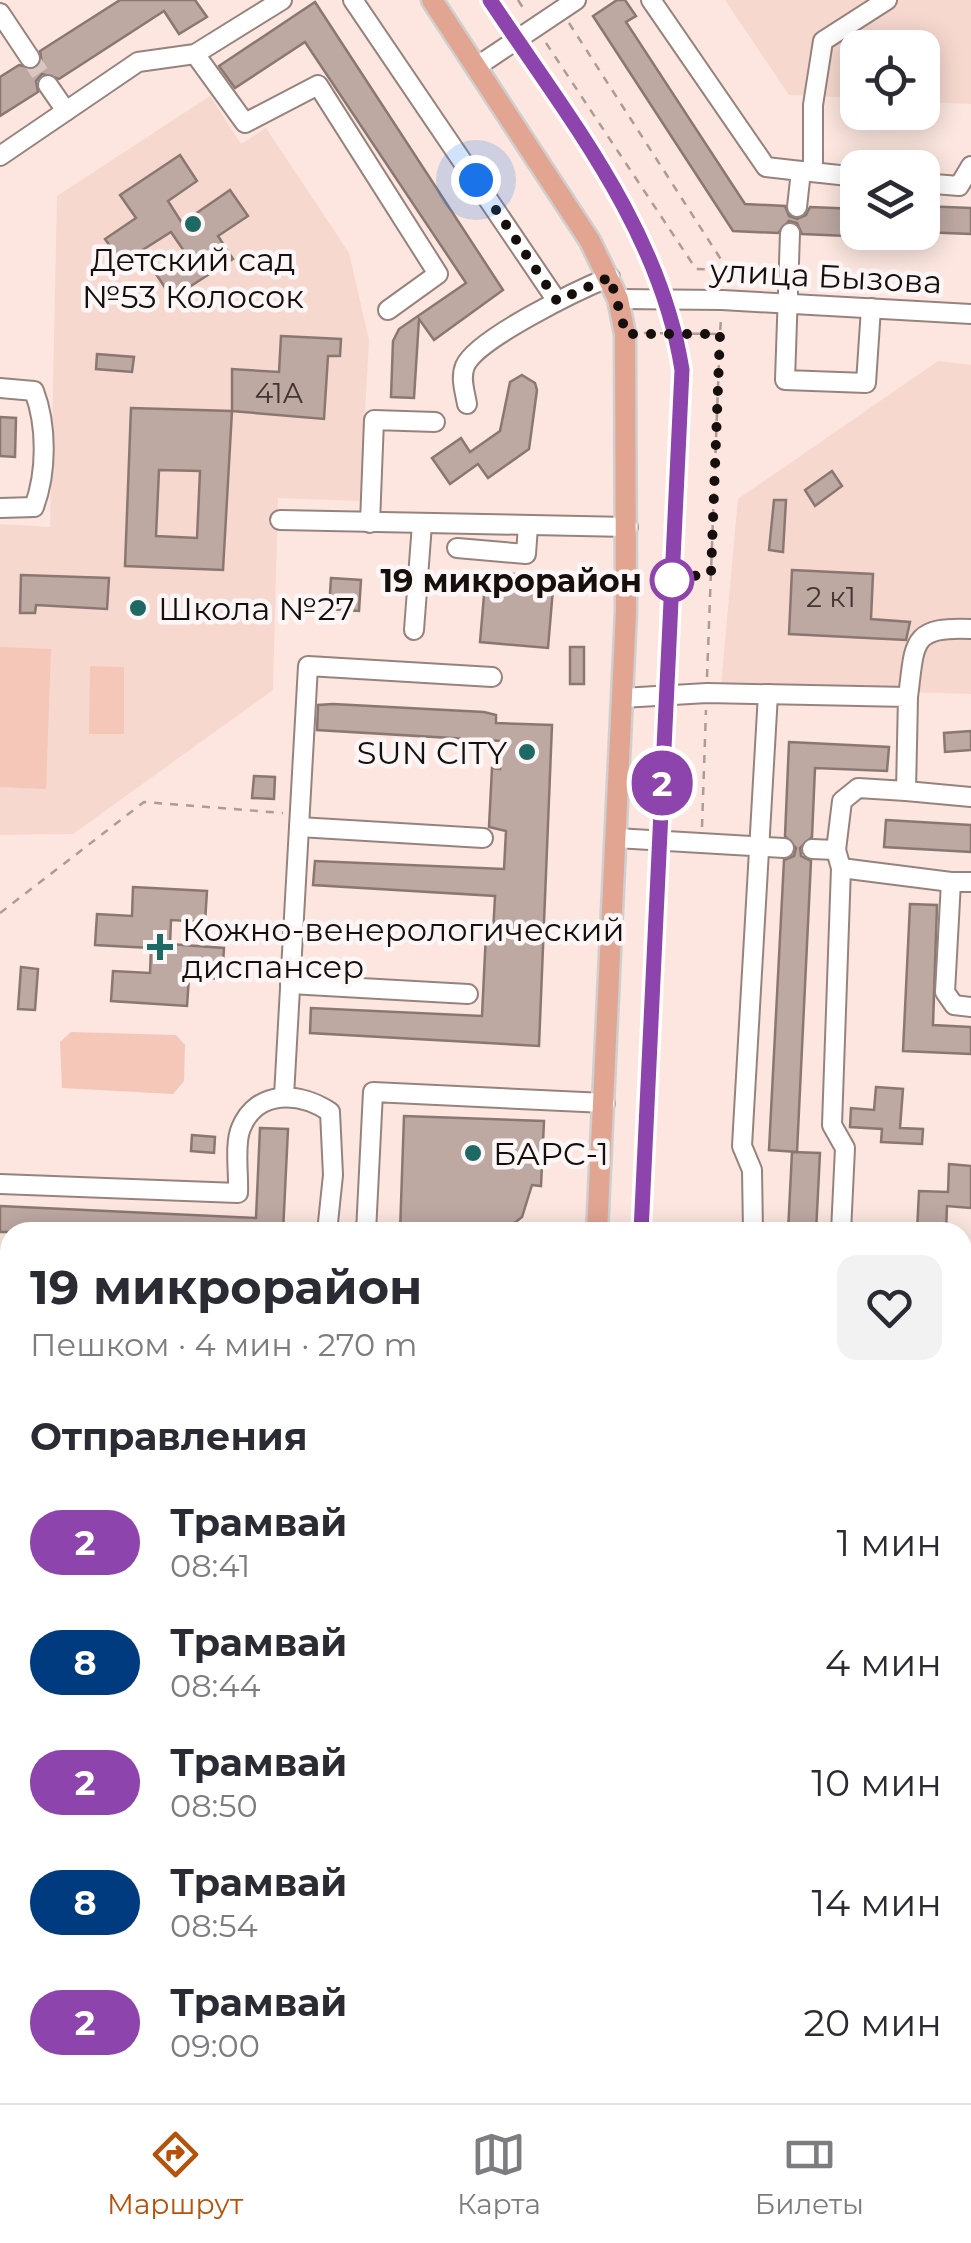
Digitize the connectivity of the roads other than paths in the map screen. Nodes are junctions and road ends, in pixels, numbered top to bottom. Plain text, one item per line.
1 (282, 0) edge
2 (352, 0) edge
3 (432, 0) edge
4 (652, 0) edge
5 (886, 0) edge
6 (569, 5) edge
7 (0, 13) edge
8 (195, 54) junction
9 (30, 58) tunnel mouth
10 (476, 67) junction
11 (48, 85) tunnel mouth
12 (66, 111) junction
13 (0, 156) edge
14 (971, 166) edge
15 (807, 172) junction
16 (840, 175) edge
17 (940, 184) edge
18 (797, 206) dead end
19 (790, 233) dead end
20 (610, 277) junction
21 (618, 299) junction
22 (557, 301) junction
23 (791, 303) junction
24 (872, 308) junction
25 (388, 310) dead end
26 (971, 314) edge
27 (0, 388) edge
28 (467, 404) dead end
29 (435, 422) dead end
30 (0, 508) edge
31 (280, 520) dead end
32 (370, 523) junction
33 (422, 524) junction
34 (528, 526) junction
35 (628, 527) junction
36 (457, 548) dead end
37 (971, 628) edge
38 (414, 630) dead end
39 (492, 677) dead end
40 (768, 694) junction
41 (908, 697) junction
42 (622, 698) junction
43 (906, 791) junction
44 (971, 797) edge
45 (299, 821) junction
46 (484, 838) dead end
47 (616, 838) junction
48 (757, 847) junction
49 (784, 848) dead end
50 (812, 849) dead end
51 (838, 859) junction
52 (951, 882) junction
53 (971, 882) edge
54 (290, 984) junction
55 (468, 994) dead end
56 (971, 1006) edge
57 (284, 1096) junction
58 (605, 1103) junction
59 (0, 1184) edge
60 (328, 1222) edge
61 (366, 1222) edge
62 (598, 1222) edge
63 (754, 1222) edge
64 (841, 1222) edge

1 - 8 street
2 - 22 street
3 - 10 main road
4 - 15 street
5 - 15 street
6 - 10 street
7 - 9 street
8 - 12 street
8 - 25 street
10 - 20 main road
11 - 12 street
12 - 13 street
14 - 17 street
15 - 16 street
15 - 18 street
19 - 23 street
20 - 21 main road
20 - 22 street
21 - 23 street, улица Бызова
21 - 35 main road
22 - 28 street
23 - 24 street, улица Бызова
23 - 24 street
24 - 26 street, улица Бызова
27 - 30 street
29 - 32 street
31 - 32 street
32 - 33 street
33 - 34 street
33 - 38 street
34 - 35 street
34 - 36 street
35 - 42 main road
37 - 41 street
39 - 45 street
40 - 41 street
40 - 42 street
40 - 48 street
41 - 43 street
42 - 47 main road
43 - 44 street
43 - 51 street
45 - 46 street
45 - 54 street
47 - 48 street
47 - 58 main road
48 - 49 street
48 - 63 street
50 - 51 street
51 - 52 street
51 - 64 street
52 - 53 street
52 - 56 street
54 - 55 street
54 - 57 street
57 - 59 street
57 - 60 street
58 - 61 street
58 - 62 main road

